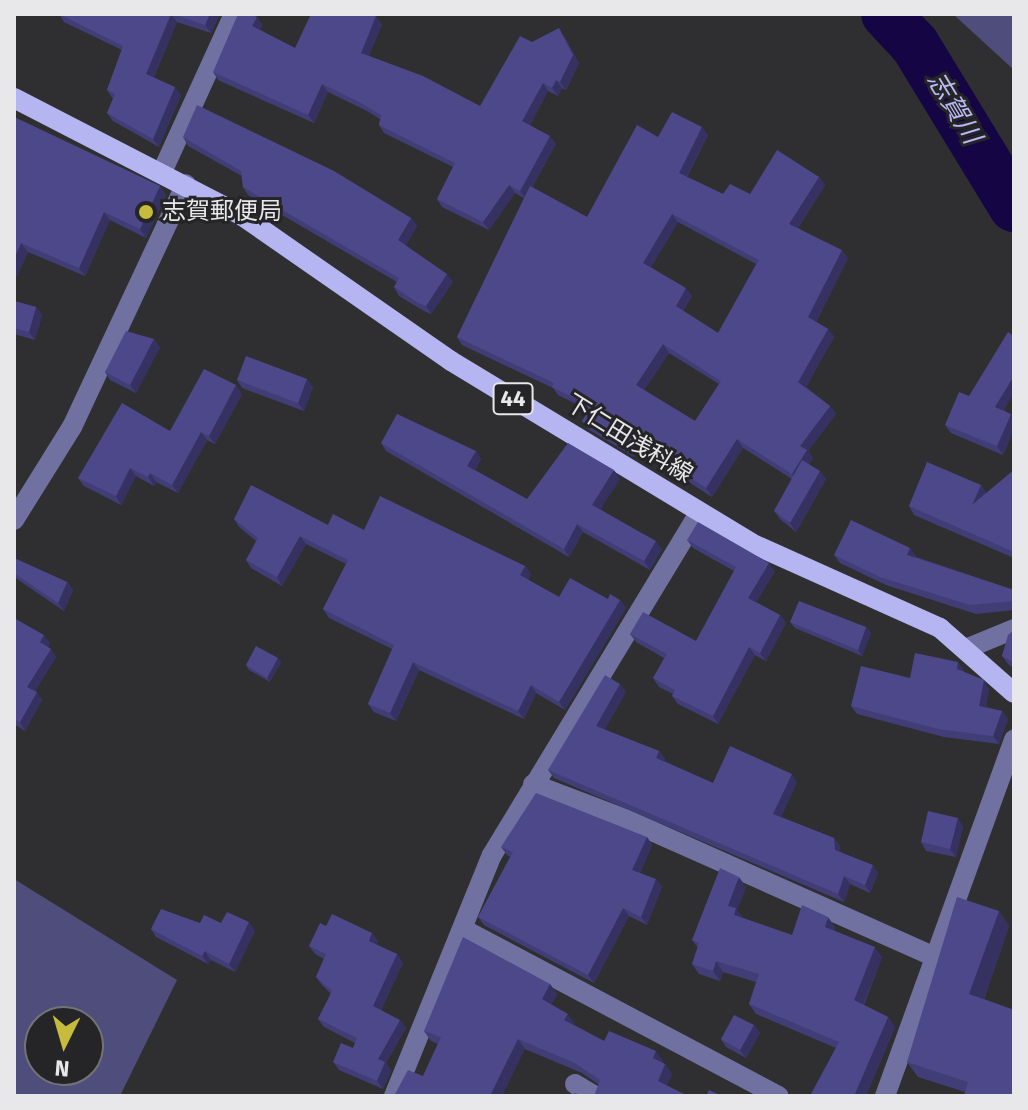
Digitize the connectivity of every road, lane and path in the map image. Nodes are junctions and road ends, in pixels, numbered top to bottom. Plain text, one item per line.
1 (234, 14) edge
2 (14, 98) edge
3 (162, 172) junction
4 (186, 184) junction
5 (699, 513) junction
6 (14, 520) edge
7 (1014, 629) edge
8 (968, 648) junction
9 (1014, 693) edge
10 (1014, 740) edge
11 (533, 784) junction
12 (463, 929) junction
13 (935, 957) junction
14 (575, 1084) dead end
15 (394, 1096) edge
16 (595, 1096) edge
17 (779, 1096) edge
18 (885, 1096) edge

1 - 3 street
2 - 3 main road, 下仁田浅科線 / 44
3 - 4 main road, 下仁田浅科線 / 44
4 - 5 main road, 下仁田浅科線 / 44
4 - 6 street
5 - 8 main road, 下仁田浅科線 / 44
5 - 11 street
7 - 8 street
8 - 9 main road, 下仁田浅科線 / 44
10 - 13 street
11 - 12 street
11 - 13 street
12 - 15 street
12 - 17 street
13 - 18 street
14 - 16 street

